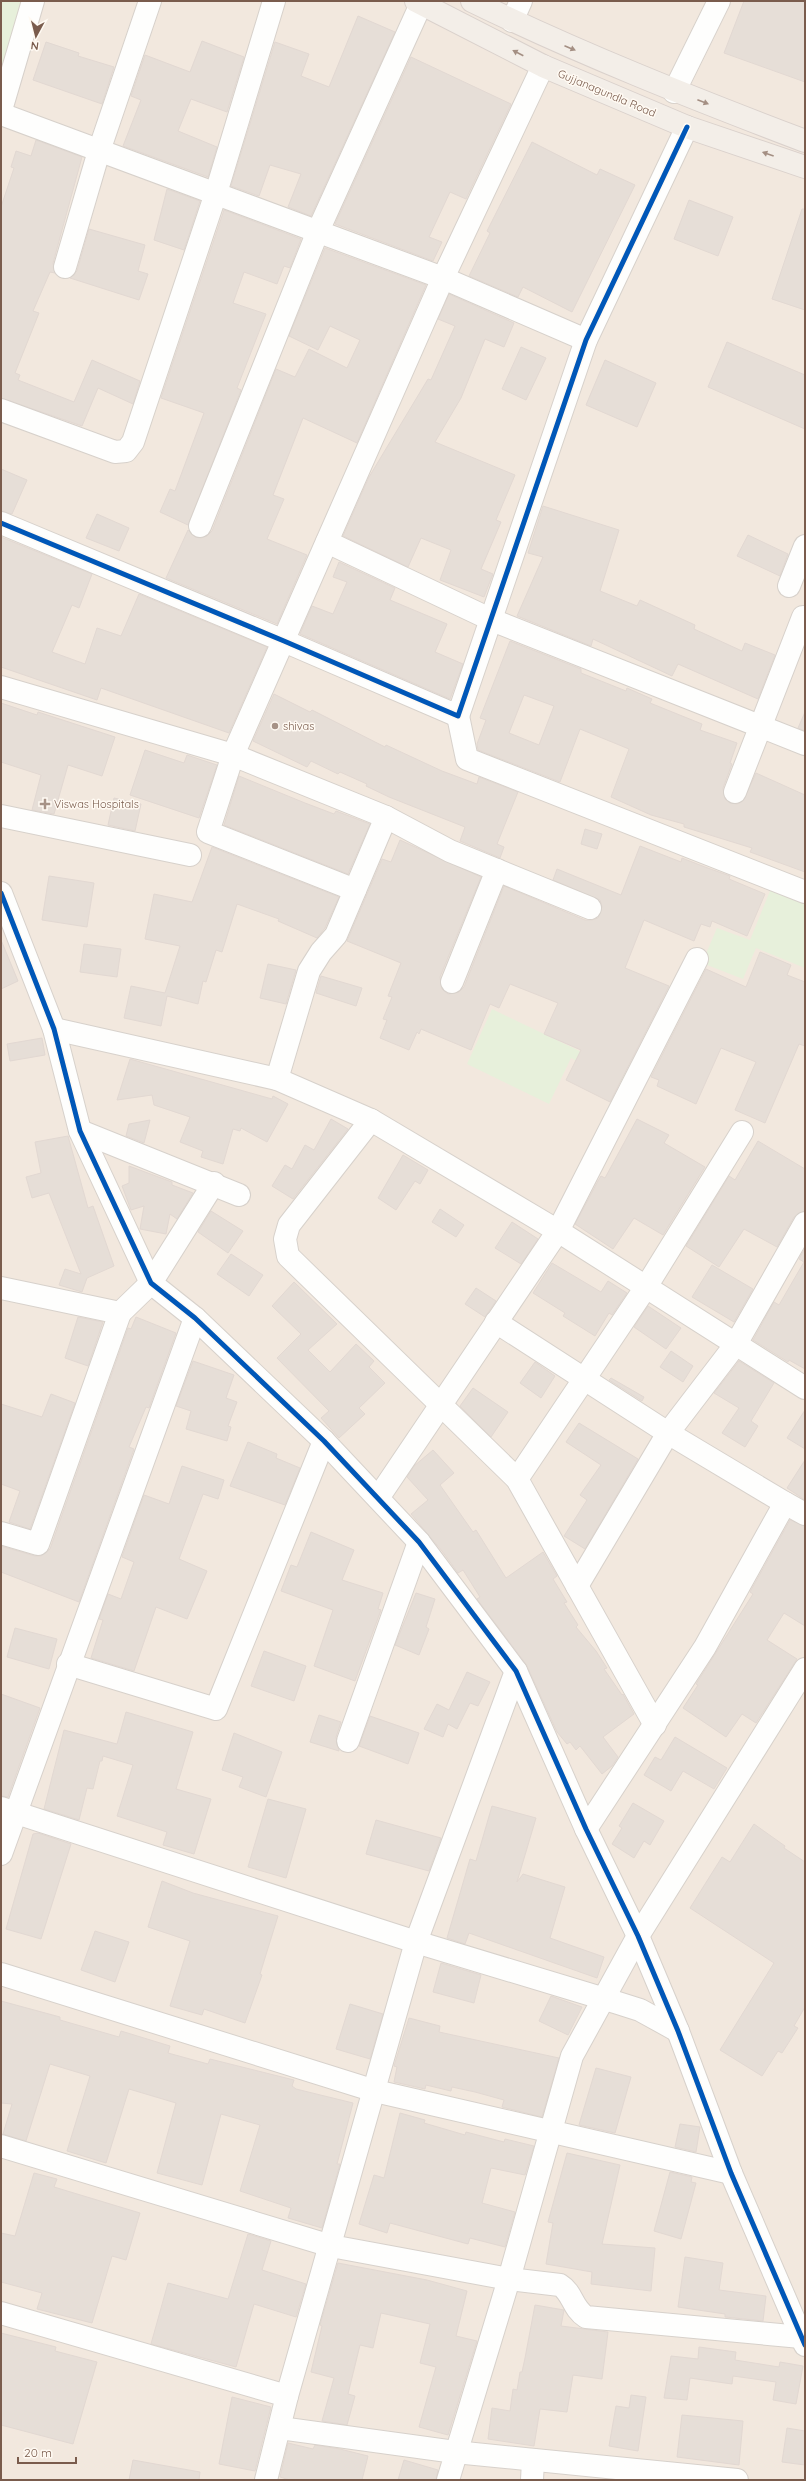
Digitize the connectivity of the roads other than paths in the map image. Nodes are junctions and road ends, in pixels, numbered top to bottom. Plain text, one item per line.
1 (33, 1) edge
2 (150, 1) edge
3 (274, 1) edge
4 (472, 1) edge
5 (521, 1) edge
6 (719, 1) edge
7 (418, 2) edge
8 (512, 21) junction
9 (543, 66) junction
10 (674, 92) junction
11 (1, 110) edge
12 (1, 114) edge
13 (688, 127) junction
14 (805, 140) edge
15 (99, 151) junction
16 (805, 167) edge
17 (216, 193) junction
18 (318, 231) junction
19 (65, 267) dead end
20 (443, 278) junction
21 (586, 340) junction
22 (1, 410) edge
23 (1, 523) edge
24 (200, 526) dead end
25 (327, 542) junction
26 (805, 546) edge
27 (788, 586) dead end
28 (805, 617) edge
29 (492, 620) junction
30 (284, 641) junction
31 (1, 687) edge
32 (458, 716) junction
33 (761, 726) junction
34 (805, 744) edge
35 (233, 755) junction
36 (735, 792) dead end
37 (1, 816) edge
38 (386, 818) junction
39 (190, 855) dead end
40 (497, 870) junction
41 (355, 890) junction
42 (805, 892) edge
43 (1, 893) edge
44 (590, 908) dead end
45 (697, 960) dead end
46 (452, 982) dead end
47 (54, 1029) junction
48 (277, 1079) junction
49 (371, 1120) junction
50 (80, 1131) junction
51 (742, 1132) dead end
52 (214, 1183) junction
53 (239, 1195) dead end
54 (805, 1223) edge
55 (558, 1231) junction
56 (151, 1283) junction
57 (646, 1287) junction
58 (1, 1288) edge
59 (120, 1313) junction
60 (195, 1318) junction
61 (496, 1322) junction
62 (736, 1344) junction
63 (584, 1380) junction
64 (805, 1388) edge
65 (439, 1405) junction
66 (668, 1433) junction
67 (324, 1442) junction
68 (517, 1479) junction
69 (378, 1498) junction
70 (785, 1503) junction
71 (805, 1514) edge
72 (1, 1533) edge
73 (419, 1542) junction
74 (577, 1586) junction
75 (68, 1664) junction
76 (805, 1669) edge
77 (516, 1671) junction
78 (655, 1724) junction
79 (348, 1741) dead end
80 (8, 1810) edge
81 (586, 1829) junction
82 (1, 1854) edge
83 (638, 1936) junction
84 (416, 1942) junction
85 (1, 1974) edge
86 (603, 1998) junction
87 (678, 2031) junction
88 (375, 2092) junction
89 (550, 2130) junction
90 (1, 2146) edge
91 (732, 2173) junction
92 (331, 2246) junction
93 (509, 2279) junction
94 (1, 2313) edge
95 (803, 2341) edge
96 (287, 2396) junction
97 (280, 2428) junction
98 (455, 2452) junction
99 (532, 2470) edge
100 (712, 2478) edge
101 (266, 2480) edge
102 (448, 2480) edge
103 (737, 2480) edge

1 - 11 street
2 - 15 street
3 - 17 street
4 - 8 main road
5 - 8 street
6 - 10 street
9 -> 7 main road, Gujjanagundla Road
7 - 18 street
8 -> 10 main road
9 - 13 main road, Gujjanagundla Road
9 - 20 street
10 -> 14 main road
12 - 15 street
16 -> 13 main road, Gujjanagundla Road
13 - 21 street
15 - 17 street
15 - 19 street
17 - 18 street
17 - 22 street
18 - 20 street
18 - 24 street
20 - 21 street
20 - 25 street
21 - 29 street
23 - 30 street
25 - 29 street
25 - 30 street
26 - 27 street
28 - 33 street
29 - 32 street
29 - 33 street
30 - 32 street
30 - 35 street
31 - 35 street
32 - 42 street
33 - 34 street
33 - 36 street
35 - 38 street
35 - 41 street
37 - 39 street
38 - 40 street
38 - 41 street
40 - 44 street
40 - 46 street
41 - 48 street
43 - 47 street
45 - 55 street
47 - 48 street
47 - 50 street
48 - 49 street
49 - 55 street
49 - 65 street
50 - 52 street
50 - 56 street
51 - 57 street
52 - 53 street
52 - 56 street
54 - 62 street
55 - 57 street
55 - 61 street
56 - 59 street
56 - 60 street
57 - 62 street
57 - 63 street
58 - 59 street
59 - 72 street
60 - 67 street
60 - 75 street
61 - 63 street
61 - 65 street
62 - 64 street
62 - 66 street
63 - 66 street
63 - 68 street
65 - 68 street
65 - 69 street
66 - 70 street
66 - 74 street
67 - 69 street
67 - 75 street
68 - 74 street
69 - 73 street
70 - 71 street
70 - 78 street
73 - 77 street
73 - 79 street
74 - 78 street
75 - 80 street
76 - 83 street
77 - 81 street
77 - 84 street
78 - 81 street
80 - 82 street
80 - 84 street
81 - 83 street
83 - 86 street
83 - 87 street
84 - 86 street
84 - 88 street
85 - 88 street
86 - 87 street
86 - 89 street
87 - 91 street
88 - 89 street
88 - 92 street
89 - 91 street
89 - 93 street
90 - 92 street
91 - 95 street
92 - 93 street
92 - 96 street
93 - 95 street
93 - 98 street
94 - 96 street
96 - 97 street
97 - 98 street
97 - 101 street
98 - 99 street
98 - 102 street
99 - 100 street
100 - 103 street

